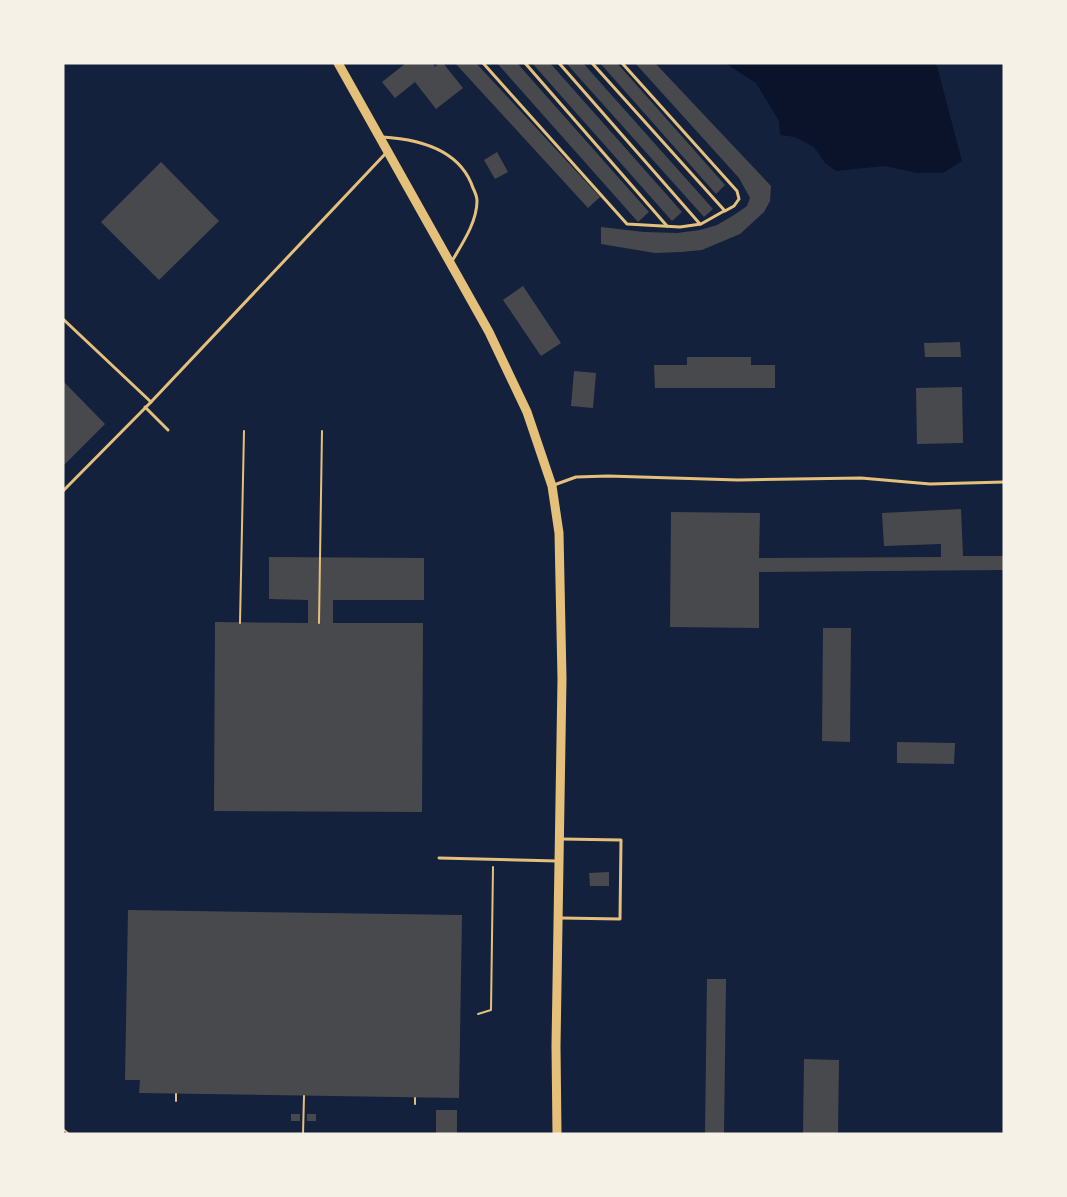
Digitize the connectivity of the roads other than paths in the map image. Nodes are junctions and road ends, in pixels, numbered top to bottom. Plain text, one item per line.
1 (338, 63) edge
2 (483, 63) edge
3 (525, 63) edge
4 (559, 63) edge
5 (592, 63) edge
6 (622, 63) edge
7 (380, 137) junction
8 (387, 152) junction
9 (724, 211) junction
10 (700, 224) junction
11 (667, 226) junction
12 (450, 264) junction
13 (63, 319) edge
14 (151, 402) junction
15 (145, 406) junction
16 (168, 430) dead end
17 (1004, 482) edge
18 (552, 486) junction
19 (63, 491) edge
20 (560, 839) junction
21 (439, 858) dead end
22 (560, 861) junction
23 (559, 918) junction
24 (557, 1134) edge

1 - 7 main road
2 - 11 lane
3 - 11 lane
4 - 10 lane
5 - 9 lane
6 - 9 lane
7 - 8 main road
7 - 12 lane
8 - 12 main road
8 - 14 lane
9 - 10 lane
10 - 11 lane
12 - 18 main road
13 - 14 lane
14 - 15 lane
15 - 16 lane
15 - 19 lane
17 - 18 lane
18 - 20 main road
20 - 22 main road
20 - 23 lane
21 - 22 lane
22 - 23 main road
23 - 24 main road

